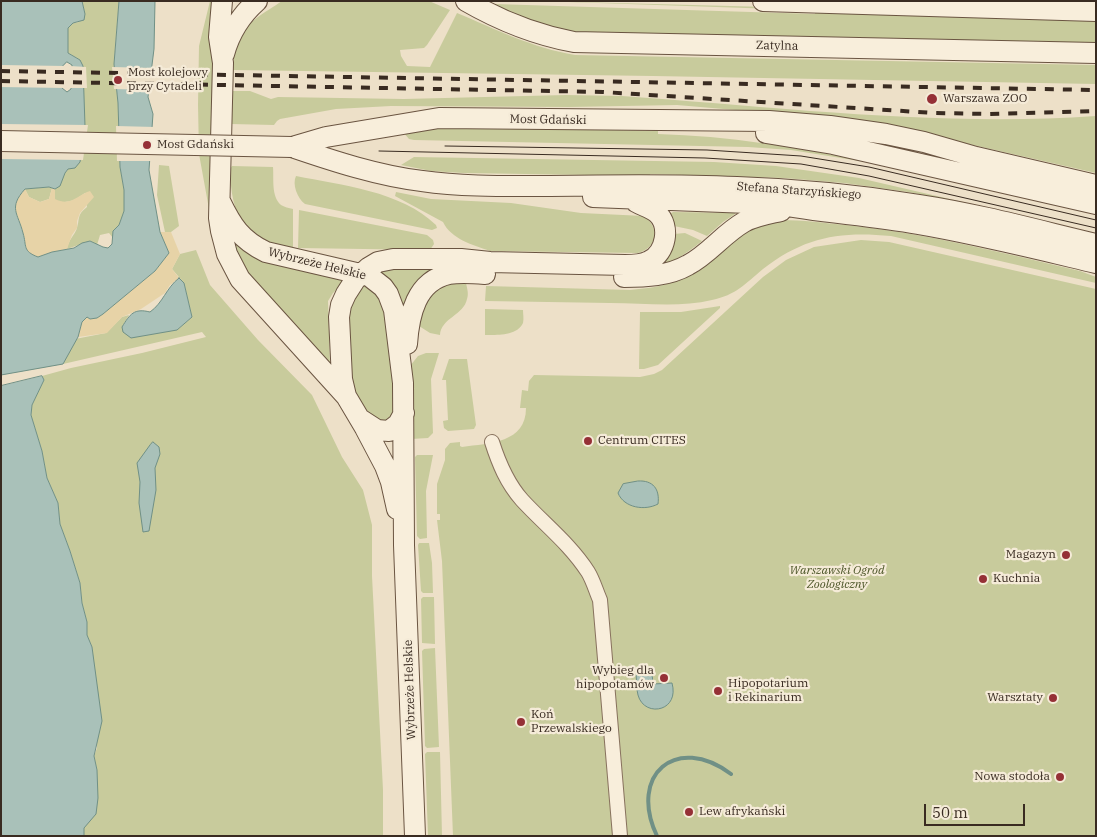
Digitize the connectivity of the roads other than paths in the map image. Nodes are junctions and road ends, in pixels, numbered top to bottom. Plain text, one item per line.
1 (222, 1) edge
2 (257, 1) edge
3 (466, 1) edge
4 (763, 1) edge
5 (843, 2) edge
6 (926, 4) edge
7 (1096, 12) edge
8 (1096, 53) edge
9 (223, 58) junction
10 (627, 121) junction
11 (1, 141) edge
12 (292, 146) junction
13 (1096, 185) edge
14 (497, 186) junction
15 (629, 200) junction
16 (220, 201) junction
17 (1096, 204) edge
18 (798, 208) junction
19 (1096, 244) edge
20 (1096, 262) edge
21 (361, 273) junction
22 (403, 383) junction
23 (346, 396) junction
24 (404, 412) junction
25 (360, 419) junction
26 (492, 442) dead end
27 (404, 545) junction
28 (415, 836) edge
29 (620, 836) edge

1 - 9 main road
2 - 9 main road
3 - 8 main road, Zatylna
4 - 5 main road
5 - 6 main road
6 - 7 main road
9 - 16 main road, Wybrzeże Helskie
10 - 12 main road, Most Gdański
10 - 13 main road
10 - 17 main road
11 - 12 main road, Most Gdański, bridge
12 - 14 main road, Most Gdański
14 - 15 main road
14 - 19 main road, Stefana Starzyńskiego
15 - 18 main road
15 - 21 main road
16 - 21 main road, Wybrzeże Helskie
16 - 23 main road, Wybrzeże Helskie
18 - 20 main road
18 - 22 main road
21 - 22 main road, Wybrzeże Helskie
21 - 23 main road
22 - 24 main road, Wybrzeże Helskie
23 - 25 main road, Wybrzeże Helskie
24 - 25 main road
24 - 27 main road, Wybrzeże Helskie
25 - 27 main road, Wybrzeże Helskie
26 - 29 street
27 - 28 main road, Wybrzeże Helskie

